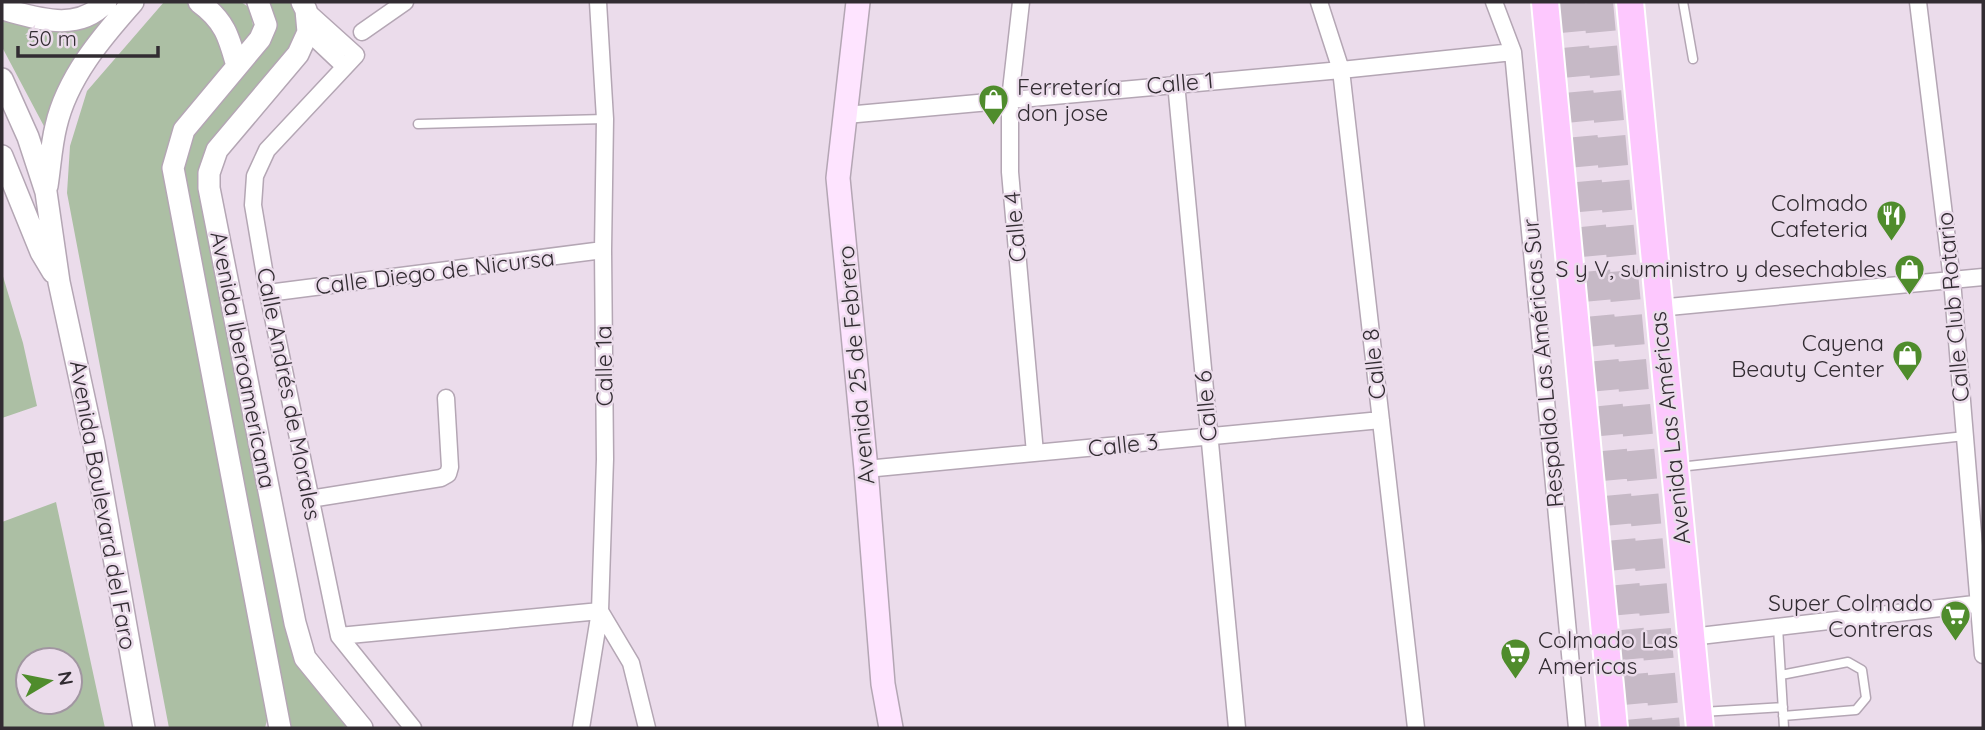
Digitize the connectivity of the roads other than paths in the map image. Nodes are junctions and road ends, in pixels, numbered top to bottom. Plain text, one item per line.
1 (106, 2) edge
2 (133, 2) edge
3 (199, 2) edge
4 (258, 2) edge
5 (405, 2) edge
6 (598, 2) edge
7 (858, 2) edge
8 (1021, 2) edge
9 (1320, 2) edge
10 (1494, 2) edge
11 (1545, 2) edge
12 (1630, 2) edge
13 (1683, 2) edge
14 (1918, 2) edge
15 (304, 6) edge
16 (2, 9) edge
17 (308, 32) junction
18 (362, 32) dead end
19 (1513, 52) junction
20 (1693, 59) dead end
21 (350, 61) junction
22 (237, 66) junction
23 (1342, 70) junction
24 (2, 79) edge
25 (1176, 83) junction
26 (1010, 99) junction
27 (846, 115) junction
28 (605, 119) junction
29 (418, 124) dead end
30 (2, 156) edge
31 (46, 192) junction
32 (603, 250) junction
33 (1983, 277) edge
34 (1952, 280) junction
35 (60, 282) junction
36 (268, 293) junction
37 (1658, 308) junction
38 (446, 398) dead end
39 (1381, 420) junction
40 (1209, 436) junction
41 (1965, 436) junction
42 (1035, 453) junction
43 (1675, 468) junction
44 (866, 469) junction
45 (310, 499) junction
46 (1598, 574) junction
47 (1981, 603) edge
48 (600, 611) junction
49 (1778, 627) junction
50 (339, 636) junction
51 (1691, 637) junction
52 (1983, 655) edge
53 (1781, 675) junction
54 (1783, 712) junction
55 (1699, 720) edge
56 (144, 728) edge
57 (280, 728) edge
58 (362, 728) edge
59 (413, 728) edge
60 (581, 728) edge
61 (647, 728) edge
62 (891, 728) edge
63 (1237, 728) edge
64 (1416, 728) edge
65 (1577, 728) edge
66 (1604, 728) edge
67 (1614, 728) edge
68 (1784, 728) edge

1 - 16 street
2 - 31 street
3 - 22 street
4 - 22 street, Avenida Iberoamericana
5 - 18 street
6 - 28 street, Calle 1a
7 - 27 main road, Avenida 25 de Febrero
8 - 26 street, Calle 4
9 - 23 street, Calle 8
10 - 19 street, Respaldo Las Américas Sur
11 - 46 main road
12 - 37 main road, Avenida Las Américas
13 - 20 lane
14 - 34 street, Calle Club Rotario
15 - 17 street
15 - 21 street
17 - 21 street
17 - 58 street, Avenida Iberoamericana
19 - 23 street, Calle 1
19 - 65 street, Respaldo Las Américas Sur
21 - 36 street, Calle Andrés de Morales
22 - 57 street, Avenida Iberoamericana
23 - 25 street, Calle 1
23 - 39 street, Calle 8
24 - 31 street, Avenida Boulevard del Faro
25 - 26 street, Calle 1
25 - 40 street, Calle 6
26 - 27 street, Calle 1
26 - 42 street, Calle 4
27 - 44 main road, Avenida 25 de Febrero
28 - 29 lane
28 - 32 street, Calle 1a
30 - 35 street, Avenida Boulevard del Faro
31 - 35 street, Avenida Boulevard del Faro
32 - 36 street, Calle Diego de Nicursa
32 - 48 street, Calle 1a
33 - 34 street
34 - 37 street
34 - 41 street, Calle Club Rotario
35 - 56 street, Avenida Boulevard del Faro
36 - 45 street, Calle Andrés de Morales
37 - 43 main road, Avenida Las Américas
38 - 45 street
39 - 40 street, Calle 3
39 - 64 street, Calle 8
40 - 42 street, Calle 3
40 - 63 street, Calle 6
41 - 43 lane
41 - 47 street, Calle Club Rotario
42 - 44 street, Calle 3
43 - 51 main road, Avenida Las Américas
44 - 62 main road, Avenida 25 de Febrero
45 - 50 street, Calle Andrés de Morales
46 - 66 main road
46 - 67 main road
47 - 49 street
47 - 52 street, Calle Club Rotario
48 - 50 street
48 - 60 street, Calle 1a
48 - 61 street
49 - 51 street
49 - 53 lane
50 - 59 street, Calle Andrés de Morales
51 - 55 main road, Avenida Las Américas
53 - 54 lane
53 - 54 lane
54 - 55 lane
54 - 68 lane

